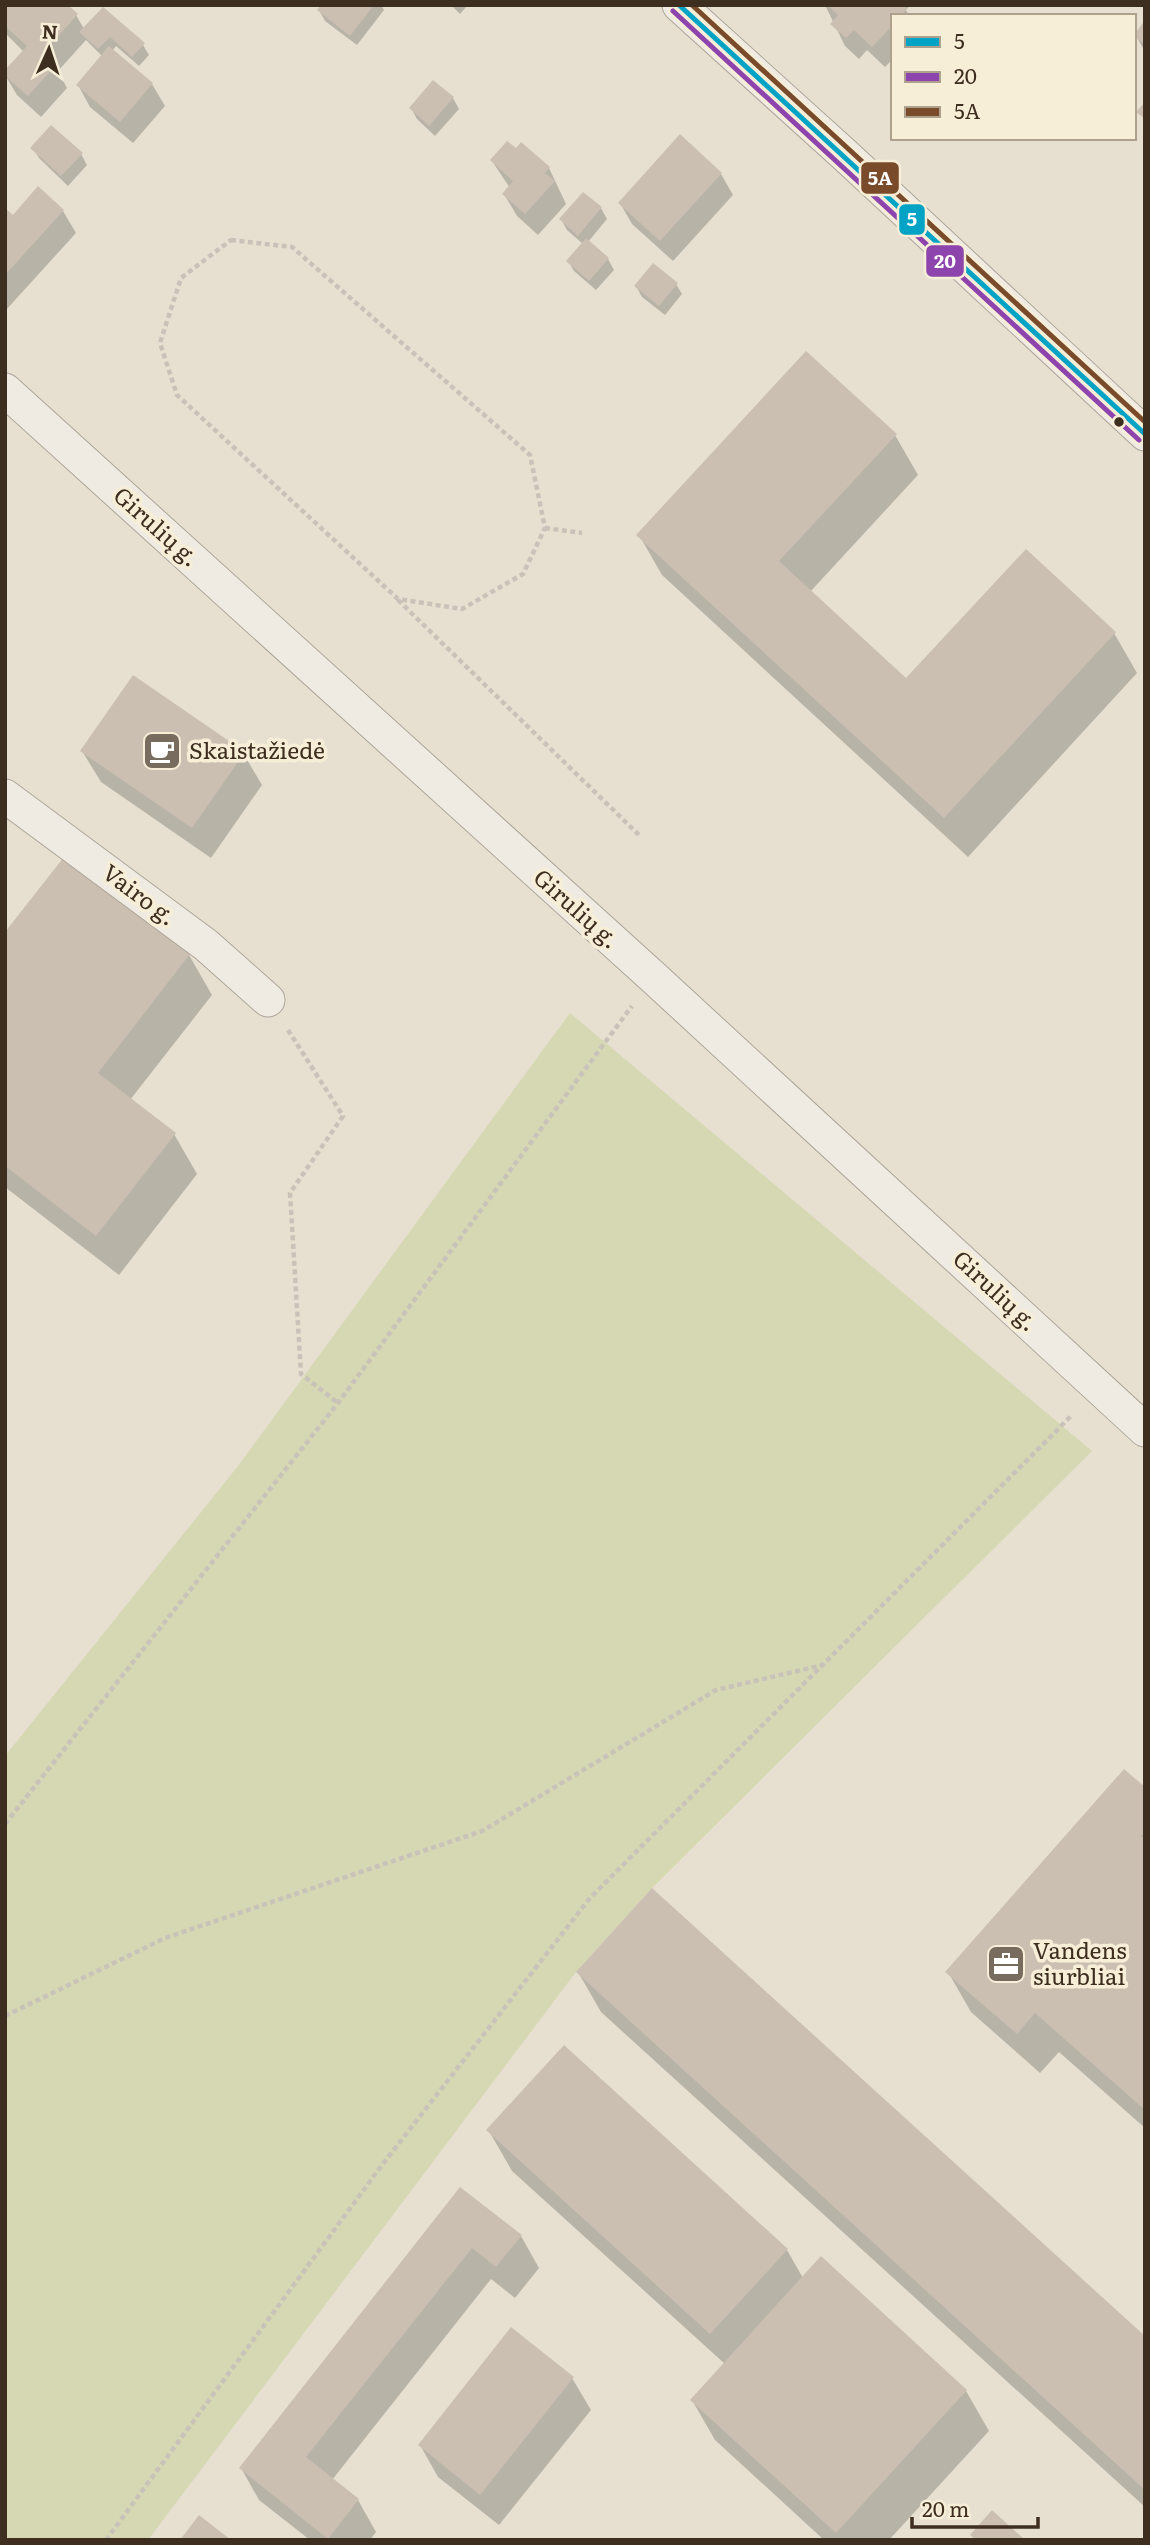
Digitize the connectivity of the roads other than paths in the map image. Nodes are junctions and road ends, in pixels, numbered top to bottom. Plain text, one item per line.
1 (680, 5) edge
2 (5, 390) edge
3 (1145, 434) edge
4 (5, 796) edge
5 (268, 1000) road end
6 (1145, 1430) edge

1 - 3 street
2 - 6 street, Girulių g.
4 - 5 street, Vairo g.

